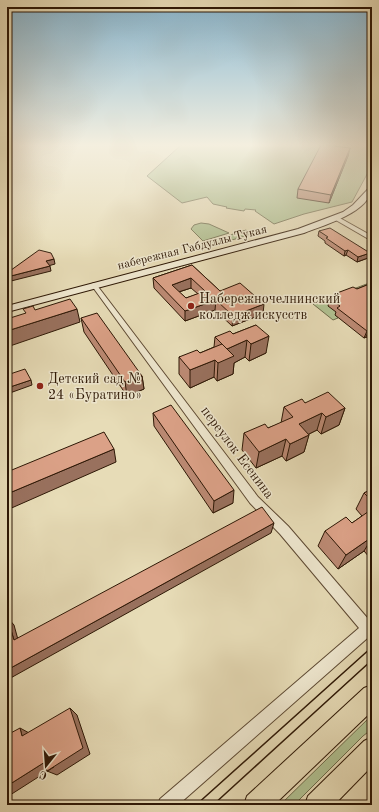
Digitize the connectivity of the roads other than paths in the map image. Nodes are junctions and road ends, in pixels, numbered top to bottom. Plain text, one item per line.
1 (372, 188) edge
2 (336, 218) junction
3 (372, 239) edge
4 (94, 285) junction
5 (7, 309) edge
6 (370, 626) edge
7 (372, 696) edge
8 (372, 748) edge
9 (166, 805) edge
10 (256, 805) edge
11 (317, 805) edge

1 - 2 main road, набережная Габдуллы Тукая
2 - 3 street
2 - 4 main road, набережная Габдуллы Тукая
4 - 5 main road, набережная Габдуллы Тукая
4 - 6 street, переулок Есенина
6 - 9 street
7 - 10 main road
8 - 11 main road

